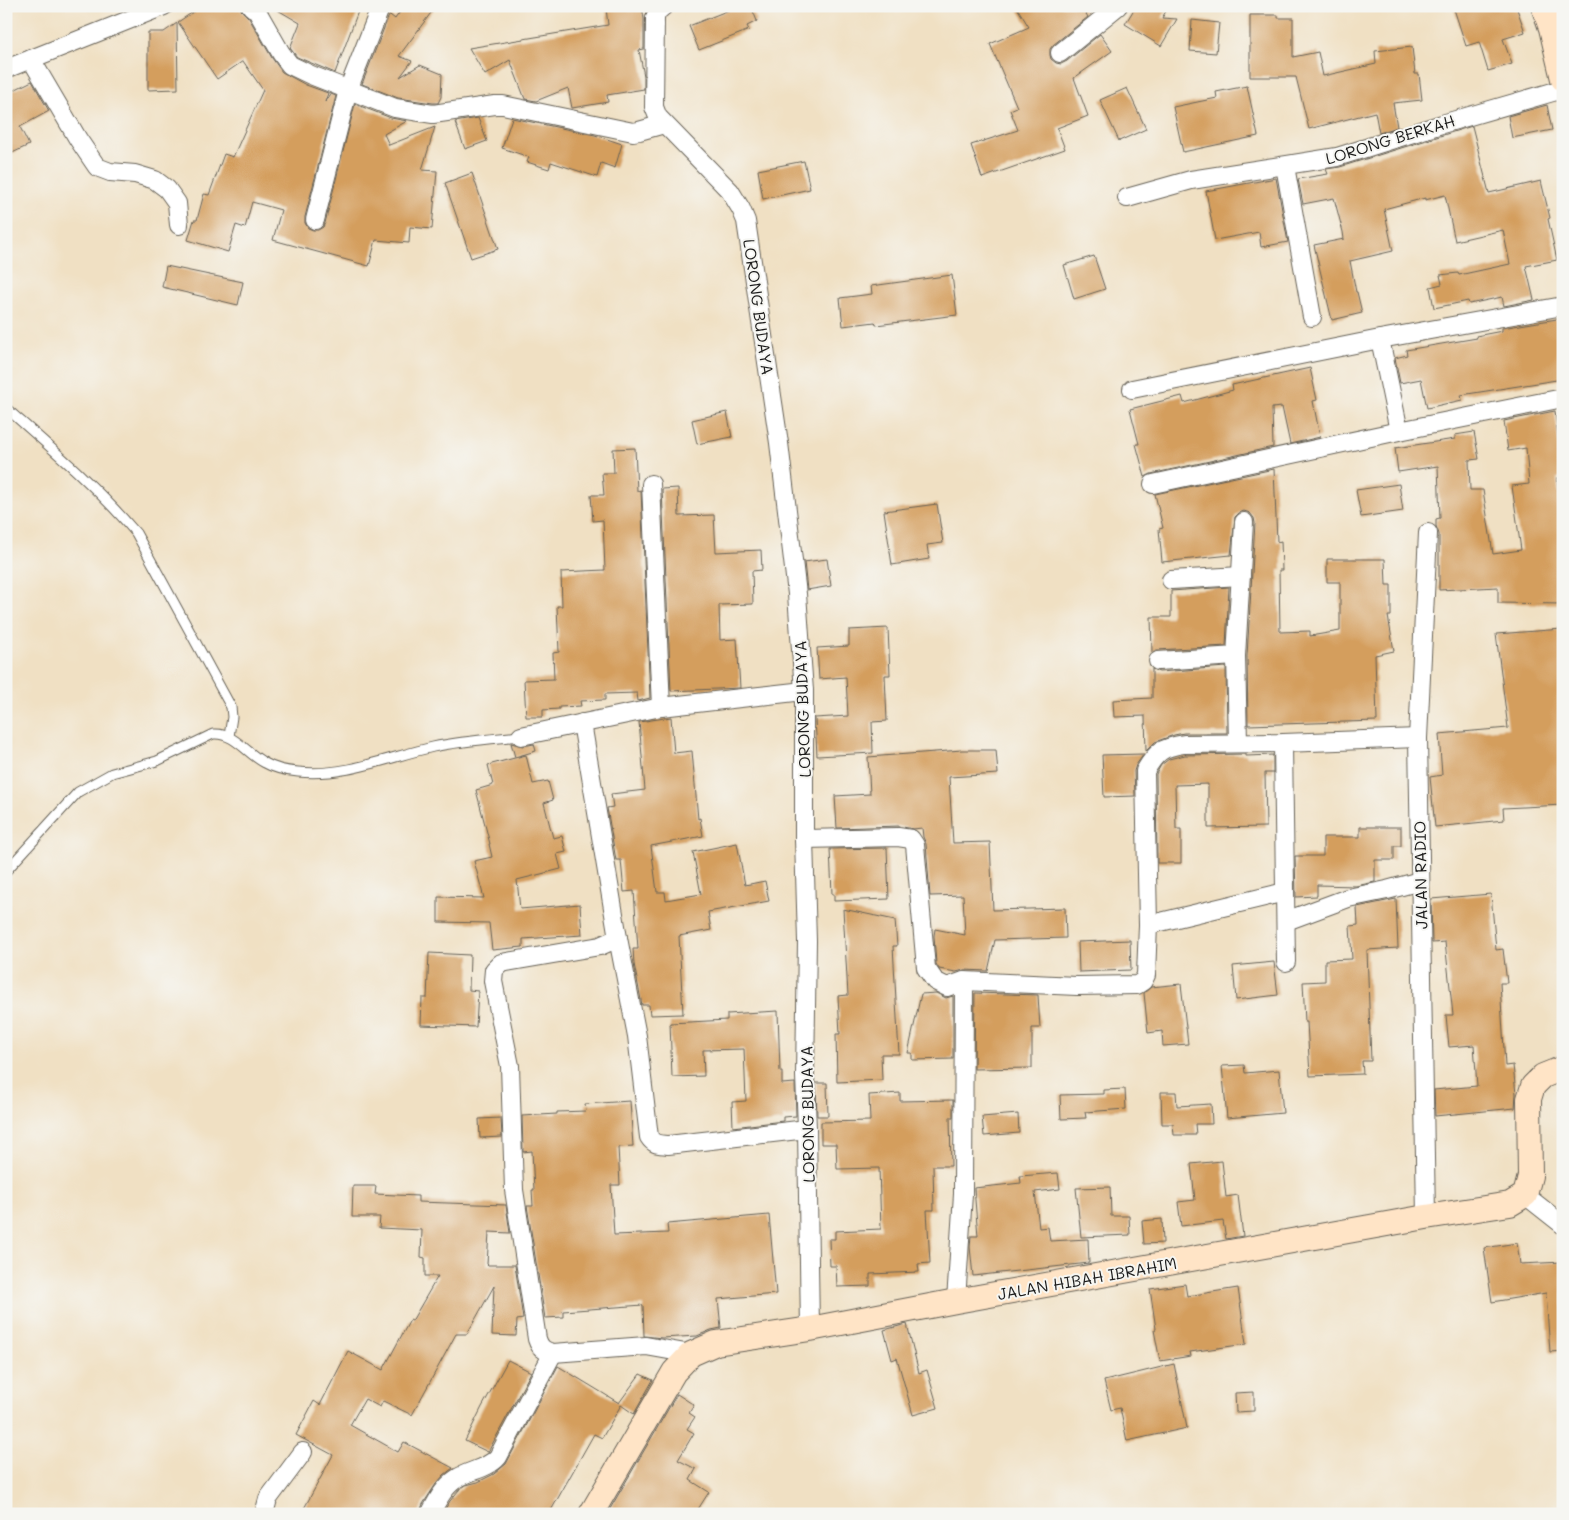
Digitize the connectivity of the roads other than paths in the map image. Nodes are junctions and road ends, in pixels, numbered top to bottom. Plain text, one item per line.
1 (164, 6) edge
2 (251, 6) edge
3 (381, 6) edge
4 (664, 6) edge
5 (1118, 6) edge
6 (1543, 6) edge
7 (1060, 53) dead end
8 (31, 59) junction
9 (6, 69) edge
10 (1563, 78) edge
11 (1563, 89) edge
12 (348, 90) junction
13 (664, 124) junction
14 (1285, 166) junction
15 (1127, 198) dead end
16 (315, 220) dead end
17 (179, 225) dead end
18 (1563, 306) edge
19 (1312, 317) dead end
20 (1380, 339) junction
21 (1132, 390) dead end
22 (1563, 398) edge
23 (6, 408) edge
24 (1399, 431) junction
25 (651, 484) dead end
26 (1153, 484) dead end
27 (1244, 522) dead end
28 (1428, 533) dead end
29 (1241, 576) junction
30 (1171, 580) dead end
31 (1236, 656) junction
32 (1158, 661) dead end
33 (804, 691) junction
34 (661, 707) junction
35 (582, 723) junction
36 (229, 736) junction
37 (521, 736) joint
38 (1418, 738) junction
39 (1238, 742) junction
40 (1283, 743) junction
41 (804, 839) junction
42 (6, 871) edge
43 (1420, 881) junction
44 (1286, 892) junction
45 (1286, 921) junction
46 (1148, 925) junction
47 (618, 938) junction
48 (1286, 962) dead end
49 (964, 981) junction
50 (1563, 1068) edge
51 (807, 1129) junction
52 (1525, 1194) junction
53 (1426, 1217) junction
54 (1563, 1225) edge
55 (956, 1301) junction
56 (810, 1328) junction
57 (553, 1353) junction
58 (691, 1354) junction
59 (304, 1452) dead end
60 (264, 1514) edge
61 (430, 1514) edge
62 (591, 1514) edge

1 - 8 street
2 - 12 street
3 - 12 street
4 - 13 street, LORONG BUDAYA
5 - 7 street
6 - 10 street
8 - 9 street
8 - 17 street
11 - 14 street, LORONG BERKAH
12 - 13 street
12 - 16 street
13 - 33 street, LORONG BUDAYA
14 - 15 street, LORONG BERKAH
14 - 19 street
18 - 20 street
20 - 21 street
20 - 24 street
22 - 24 street
23 - 36 lane
24 - 26 street
25 - 34 street
27 - 29 street
28 - 38 street, JALAN RADIO
29 - 30 street
29 - 31 street
31 - 32 street
31 - 39 street
33 - 34 street
33 - 41 street, LORONG BUDAYA
34 - 35 street
35 - 37 street
35 - 47 street
36 - 37 lane
36 - 42 lane
38 - 40 street
38 - 43 street, JALAN RADIO
39 - 40 street
39 - 46 street
40 - 44 street
41 - 49 street
41 - 51 street, LORONG BUDAYA
43 - 45 street
43 - 53 street, JALAN RADIO
44 - 45 street
44 - 46 street
45 - 48 street
46 - 49 street
47 - 51 street
47 - 57 street
49 - 55 street
50 - 52 street
51 - 56 street, LORONG BUDAYA
52 - 53 street, JALAN HIBAH IBRAHIM
52 - 54 street
53 - 55 street, JALAN HIBAH IBRAHIM
55 - 56 street, JALAN HIBAH IBRAHIM
56 - 58 street, JALAN HIBAH IBRAHIM
57 - 58 street
57 - 61 street
58 - 62 street, JALAN HIBAH IBRAHIM
59 - 60 street

